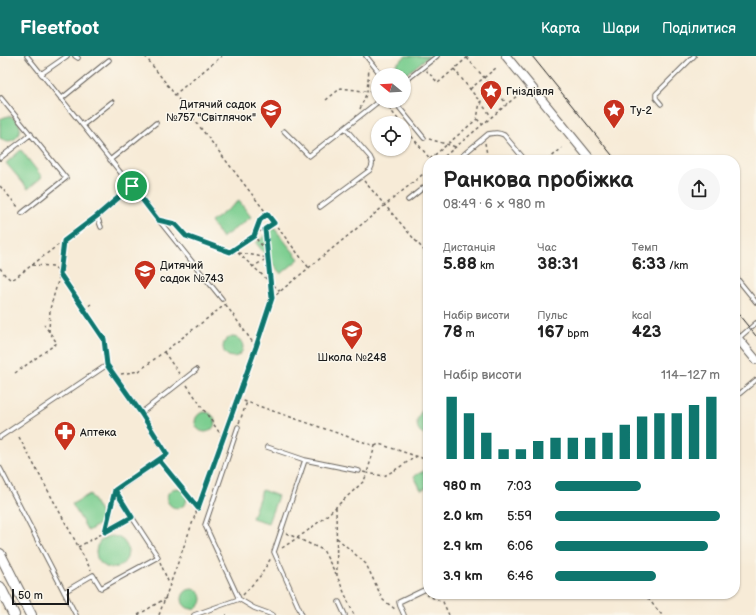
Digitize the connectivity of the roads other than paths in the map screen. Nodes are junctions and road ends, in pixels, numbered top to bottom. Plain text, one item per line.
1 (27, 56) edge
2 (67, 56) edge
3 (366, 56) edge
4 (374, 56) edge
5 (437, 56) edge
6 (506, 56) edge
7 (694, 56) edge
8 (109, 60) dead end
9 (369, 60) junction
10 (375, 68) edge
11 (41, 74) junction
12 (411, 76) edge
13 (2, 98) dead end
14 (61, 99) junction
15 (112, 102) dead end
16 (661, 104) dead end
17 (371, 107) edge
18 (400, 108) edge
19 (156, 124) dead end
20 (82, 125) junction
21 (345, 128) junction
22 (284, 131) dead end
23 (31, 134) junction
24 (424, 138) road end
25 (464, 155) edge
26 (521, 155) edge
27 (587, 155) edge
28 (1, 156) edge
29 (110, 160) junction
30 (132, 186) junction
31 (423, 188) edge
32 (408, 200) dead end
33 (320, 207) dead end
34 (22, 213) road end
35 (101, 227) dead end
36 (740, 282) edge
37 (222, 299) road end
38 (756, 302) edge
39 (756, 323) edge
40 (740, 334) edge
41 (740, 342) edge
42 (756, 360) edge
43 (196, 370) dead end
44 (756, 380) edge
45 (740, 394) edge
46 (141, 413) junction
47 (238, 427) road end
48 (0, 437) edge
49 (267, 447) dead end
50 (305, 460) junction
51 (0, 468) edge
52 (359, 471) road end
53 (0, 554) edge
54 (0, 587) edge
55 (423, 590) edge
56 (64, 592) junction
57 (239, 599) junction
58 (339, 602) dead end
59 (14, 615) edge
60 (31, 615) edge
61 (76, 615) edge
62 (194, 615) edge
63 (274, 615) edge
64 (302, 615) edge
65 (345, 615) edge
66 (404, 615) edge

1 - 11 lane
2 - 11 lane
3 - 9 lane
4 - 9 lane
5 - 12 lane
6 - 27 street
7 - 16 lane
8 - 14 lane
9 - 10 lane
11 - 14 lane
13 - 23 lane
14 - 20 lane
15 - 20 lane
17 - 21 lane
18 - 24 lane
19 - 29 lane
20 - 29 lane
21 - 22 lane
21 - 33 lane
23 - 28 lane
23 - 34 lane
25 - 26 lane
29 - 30 lane
30 - 35 lane
30 - 37 lane
31 - 32 lane
36 - 38 lane
39 - 40 lane
41 - 42 street
43 - 46 lane
44 - 45 lane
46 - 48 lane
46 - 56 lane
47 - 57 lane
49 - 50 lane
50 - 52 lane
50 - 64 lane
51 - 56 lane
53 - 60 main road
54 - 59 main road
55 - 66 lane
56 - 61 lane
57 - 62 lane
57 - 63 lane
58 - 65 lane

